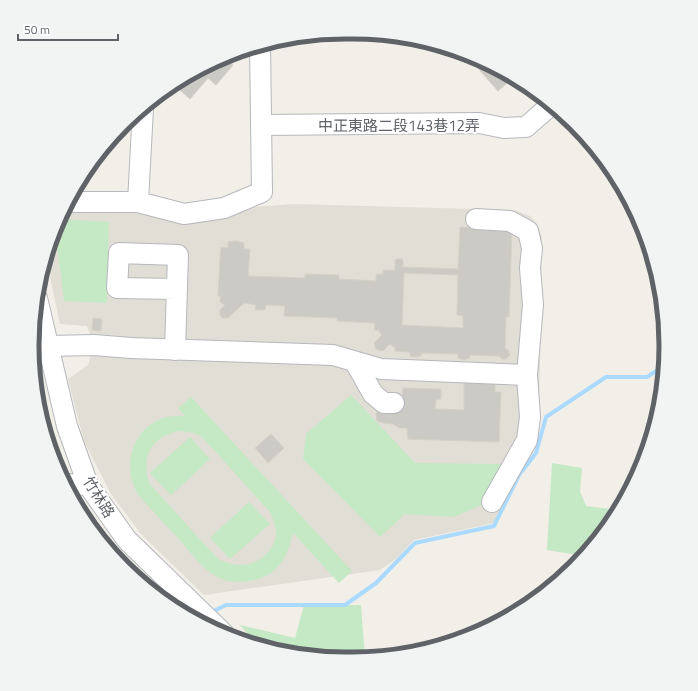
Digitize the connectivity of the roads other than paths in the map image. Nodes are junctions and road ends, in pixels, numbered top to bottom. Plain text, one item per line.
1 (260, 51) edge
2 (547, 109) edge
3 (143, 115) edge
4 (261, 125) junction
5 (75, 202) edge
6 (138, 202) junction
7 (476, 219) dead end
8 (177, 289) dead end
9 (41, 315) edge
10 (48, 346) junction
11 (175, 350) junction
12 (355, 362) junction
13 (527, 375) junction
14 (394, 403) dead end
15 (73, 484) edge
16 (88, 485) junction
17 (492, 502) dead end
18 (209, 620) edge

1 - 4 street
2 - 4 street, 中正東路二段143巷12弄
3 - 6 street
4 - 6 street
5 - 6 street
7 - 13 street
8 - 11 street
9 - 10 street, 竹林路
10 - 11 street
10 - 16 street, 竹林路
11 - 12 street
12 - 13 street
12 - 14 street
13 - 17 street
15 - 16 street
16 - 18 street, 竹林路

